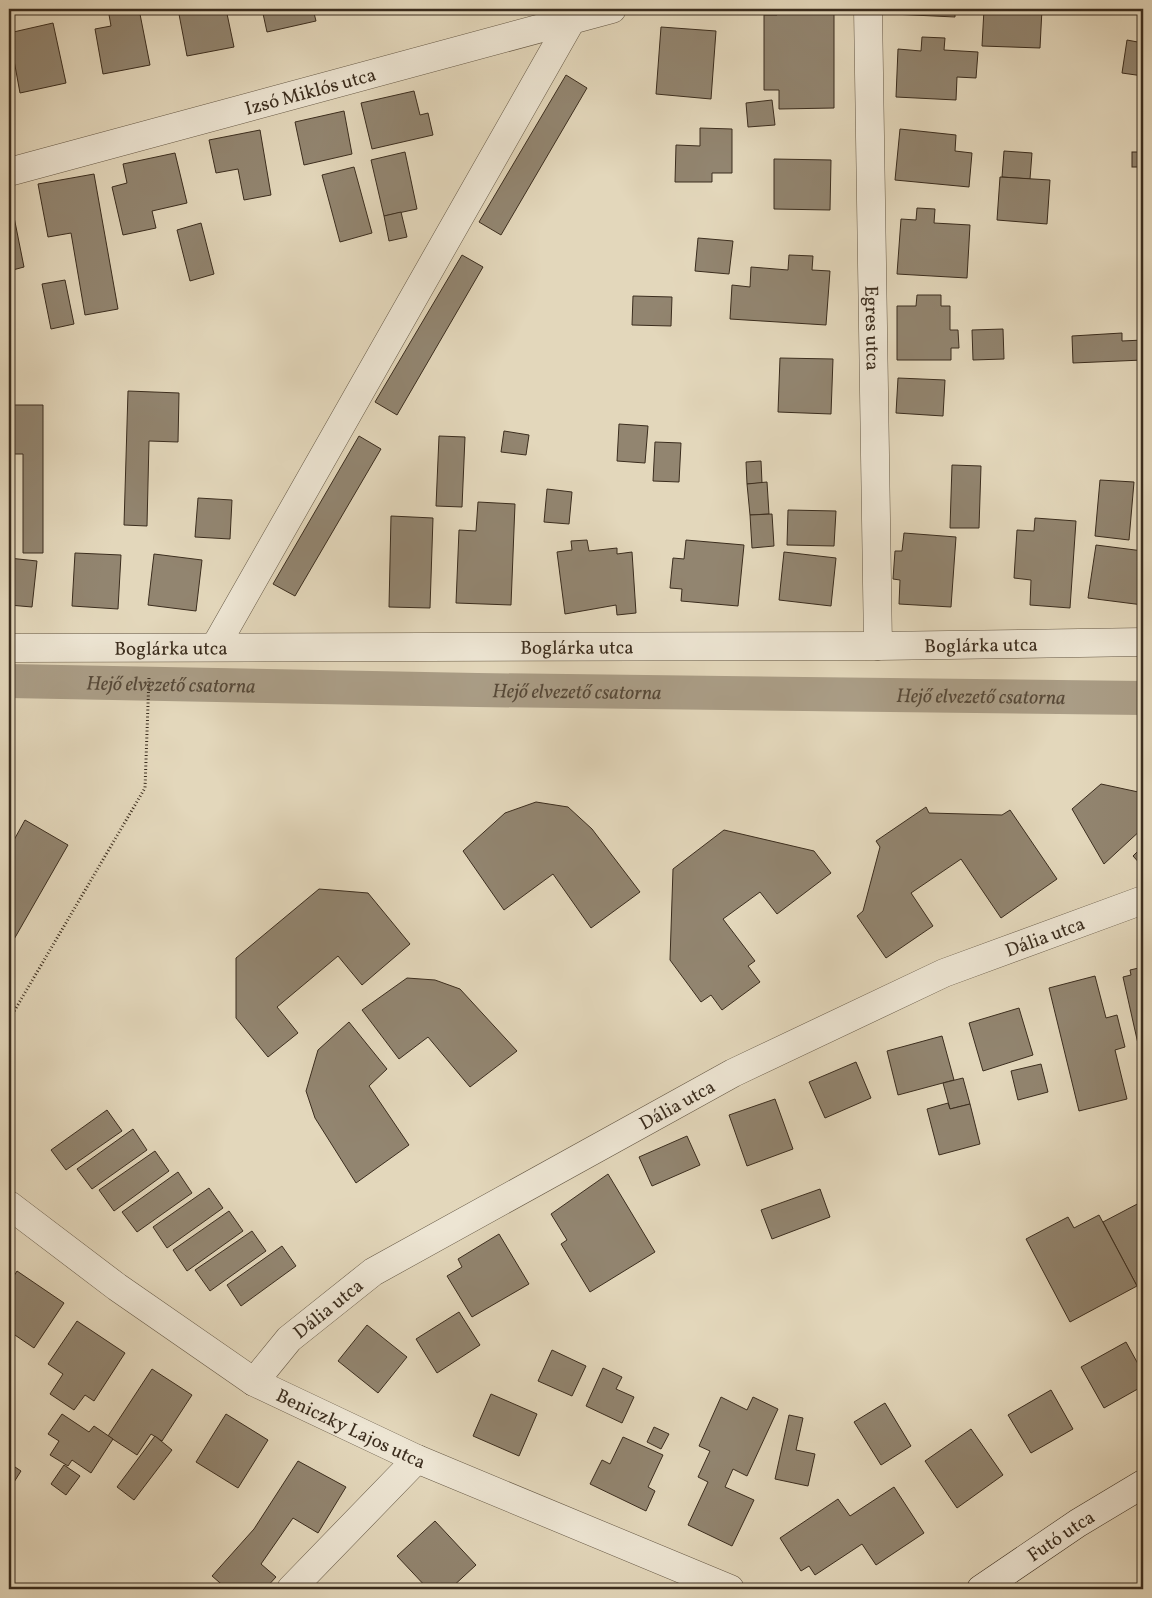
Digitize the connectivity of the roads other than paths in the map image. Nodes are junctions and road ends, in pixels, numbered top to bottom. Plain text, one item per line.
1 (612, 9) edge
2 (868, 9) edge
3 (572, 19) junction
4 (9, 172) edge
5 (1143, 642) edge
6 (878, 646) junction
7 (215, 647) junction
8 (9, 648) edge
9 (1143, 900) edge
10 (9, 1205) edge
11 (254, 1382) junction
12 (416, 1459) junction
13 (1143, 1484) edge
14 (291, 1589) edge
15 (730, 1589) edge
16 (981, 1589) edge

1 - 3 street, Izsó Miklós utca
2 - 6 street, Egres utca
3 - 4 street, Izsó Miklós utca
3 - 7 street
5 - 6 street, Boglárka utca
6 - 7 street, Boglárka utca
7 - 8 street, Boglárka utca
9 - 11 street, Dália utca
10 - 11 street, Beniczky Lajos utca
11 - 12 street, Beniczky Lajos utca
12 - 14 street
12 - 15 street, Beniczky Lajos utca
13 - 16 street, Futó utca

